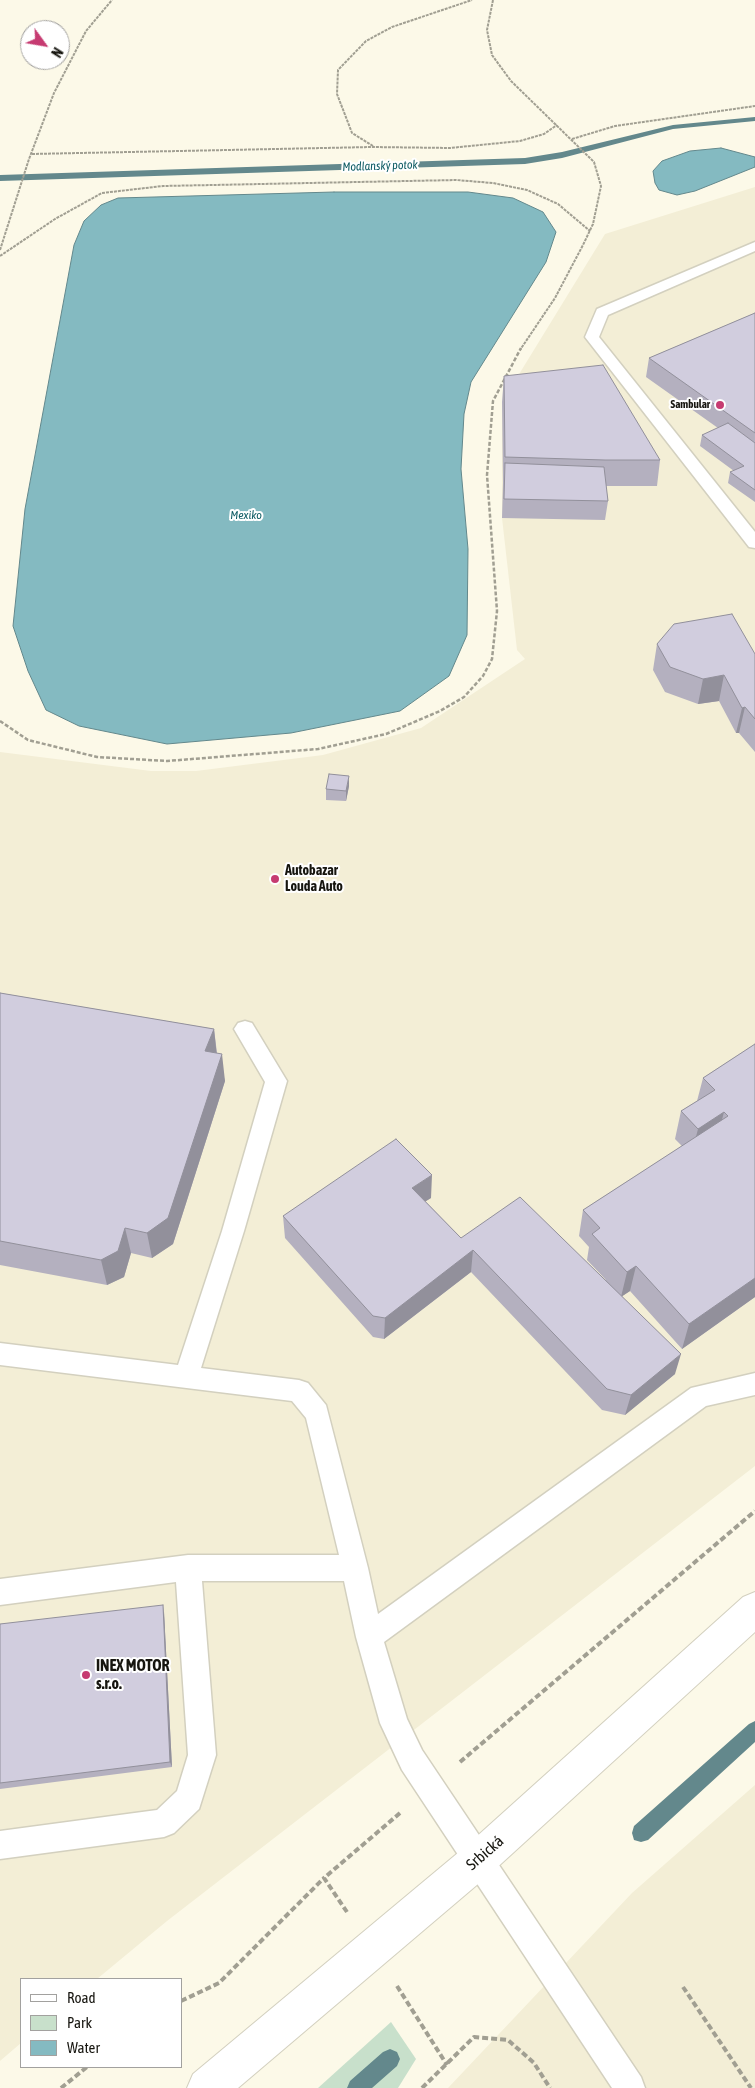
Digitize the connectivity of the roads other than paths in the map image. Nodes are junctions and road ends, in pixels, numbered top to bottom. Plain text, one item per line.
1 (755, 246) edge
2 (755, 543) edge
3 (245, 1029) dead end
4 (0, 1354) edge
5 (186, 1376) junction
6 (755, 1384) edge
7 (188, 1568) junction
8 (355, 1568) junction
9 (0, 1592) edge
10 (755, 1609) edge
11 (369, 1637) junction
12 (0, 1845) edge
13 (478, 1860) junction
14 (207, 2088) edge
15 (630, 2088) edge

1 - 2 lane
3 - 5 lane
4 - 5 lane
5 - 8 lane
6 - 11 lane
7 - 8 lane
7 - 9 lane
7 - 12 lane
8 - 11 lane
10 - 13 street, Srbická
11 - 13 lane
13 - 14 street, Srbická
13 - 15 lane

